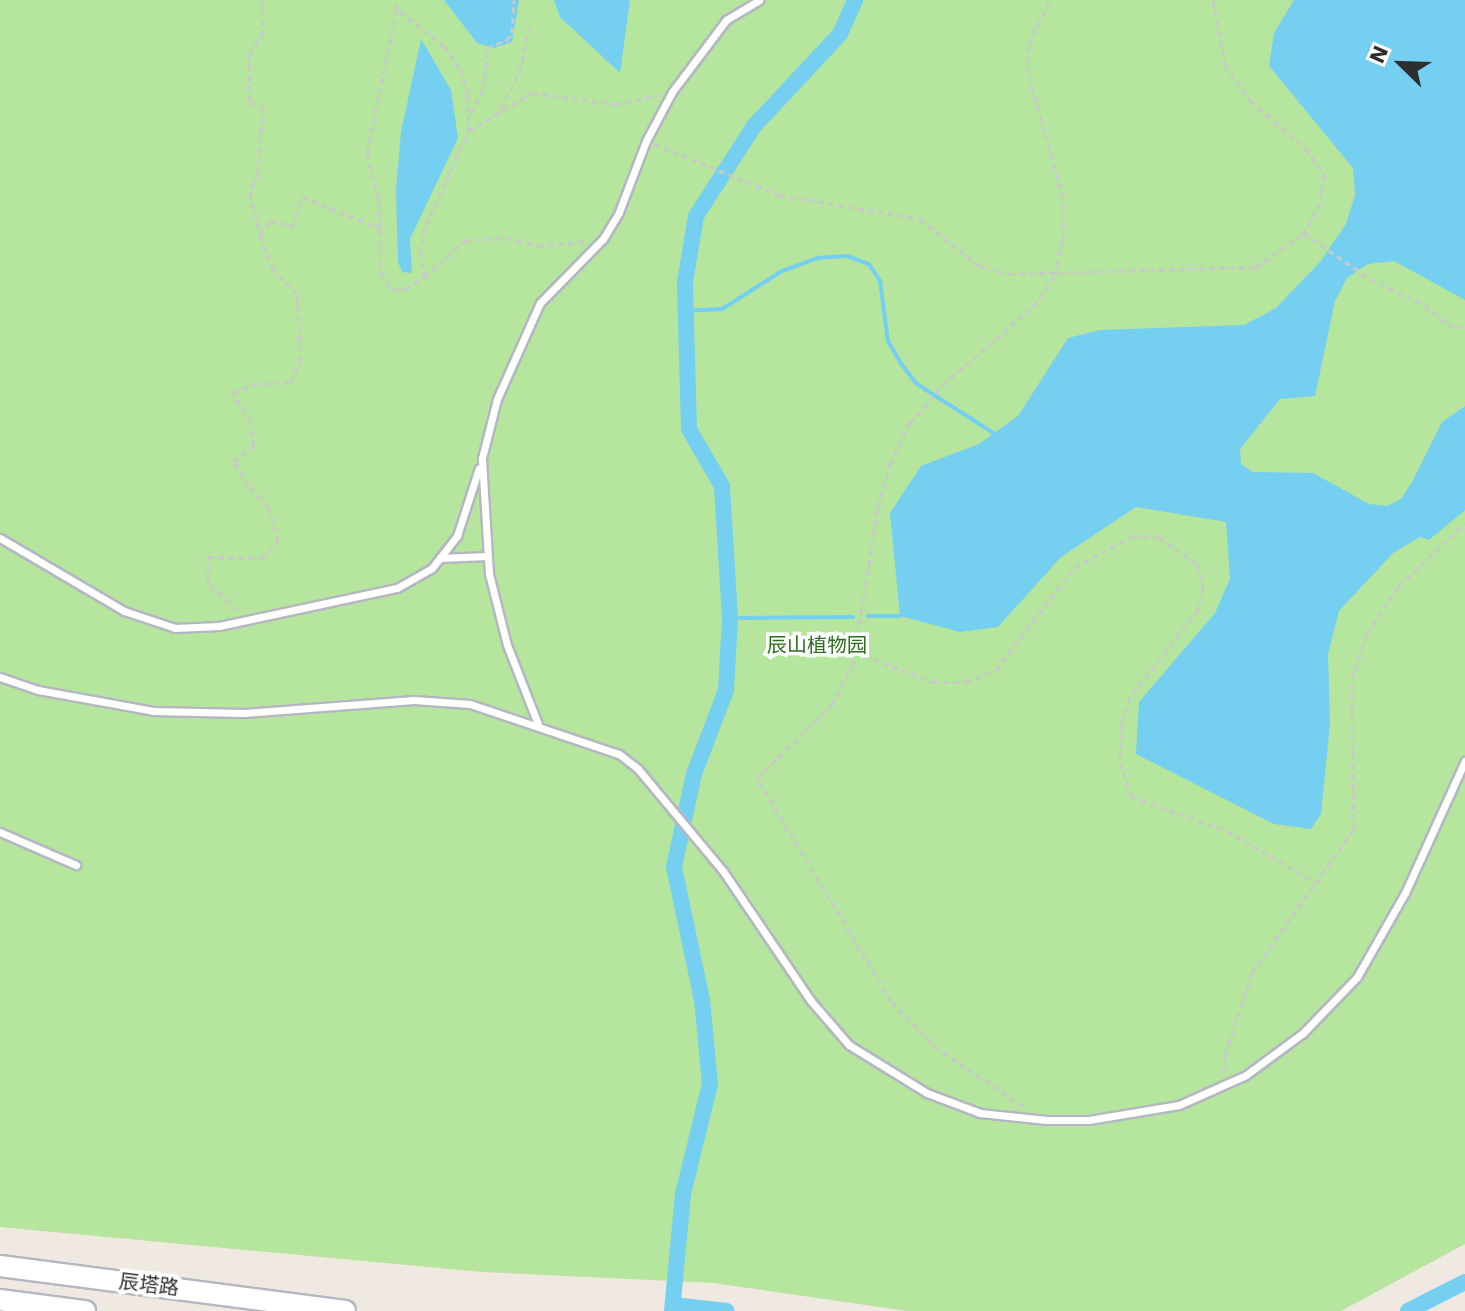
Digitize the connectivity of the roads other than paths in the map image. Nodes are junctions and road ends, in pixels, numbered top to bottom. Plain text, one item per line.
1 (759, 0) edge
2 (482, 458) junction
3 (0, 538) edge
4 (487, 556) junction
5 (440, 558) junction
6 (0, 677) edge
7 (538, 724) junction
8 (1465, 761) edge
9 (0, 832) edge
10 (76, 865) dead end
11 (0, 1266) edge
12 (0, 1300) edge
13 (85, 1311) edge
14 (345, 1311) edge

1 - 2 lane
2 - 4 lane
2 - 5 lane
3 - 5 lane
4 - 5 lane
4 - 7 lane
6 - 7 lane
7 - 8 lane
9 - 10 lane
11 - 14 main road, 辰塔路
12 - 13 main road

